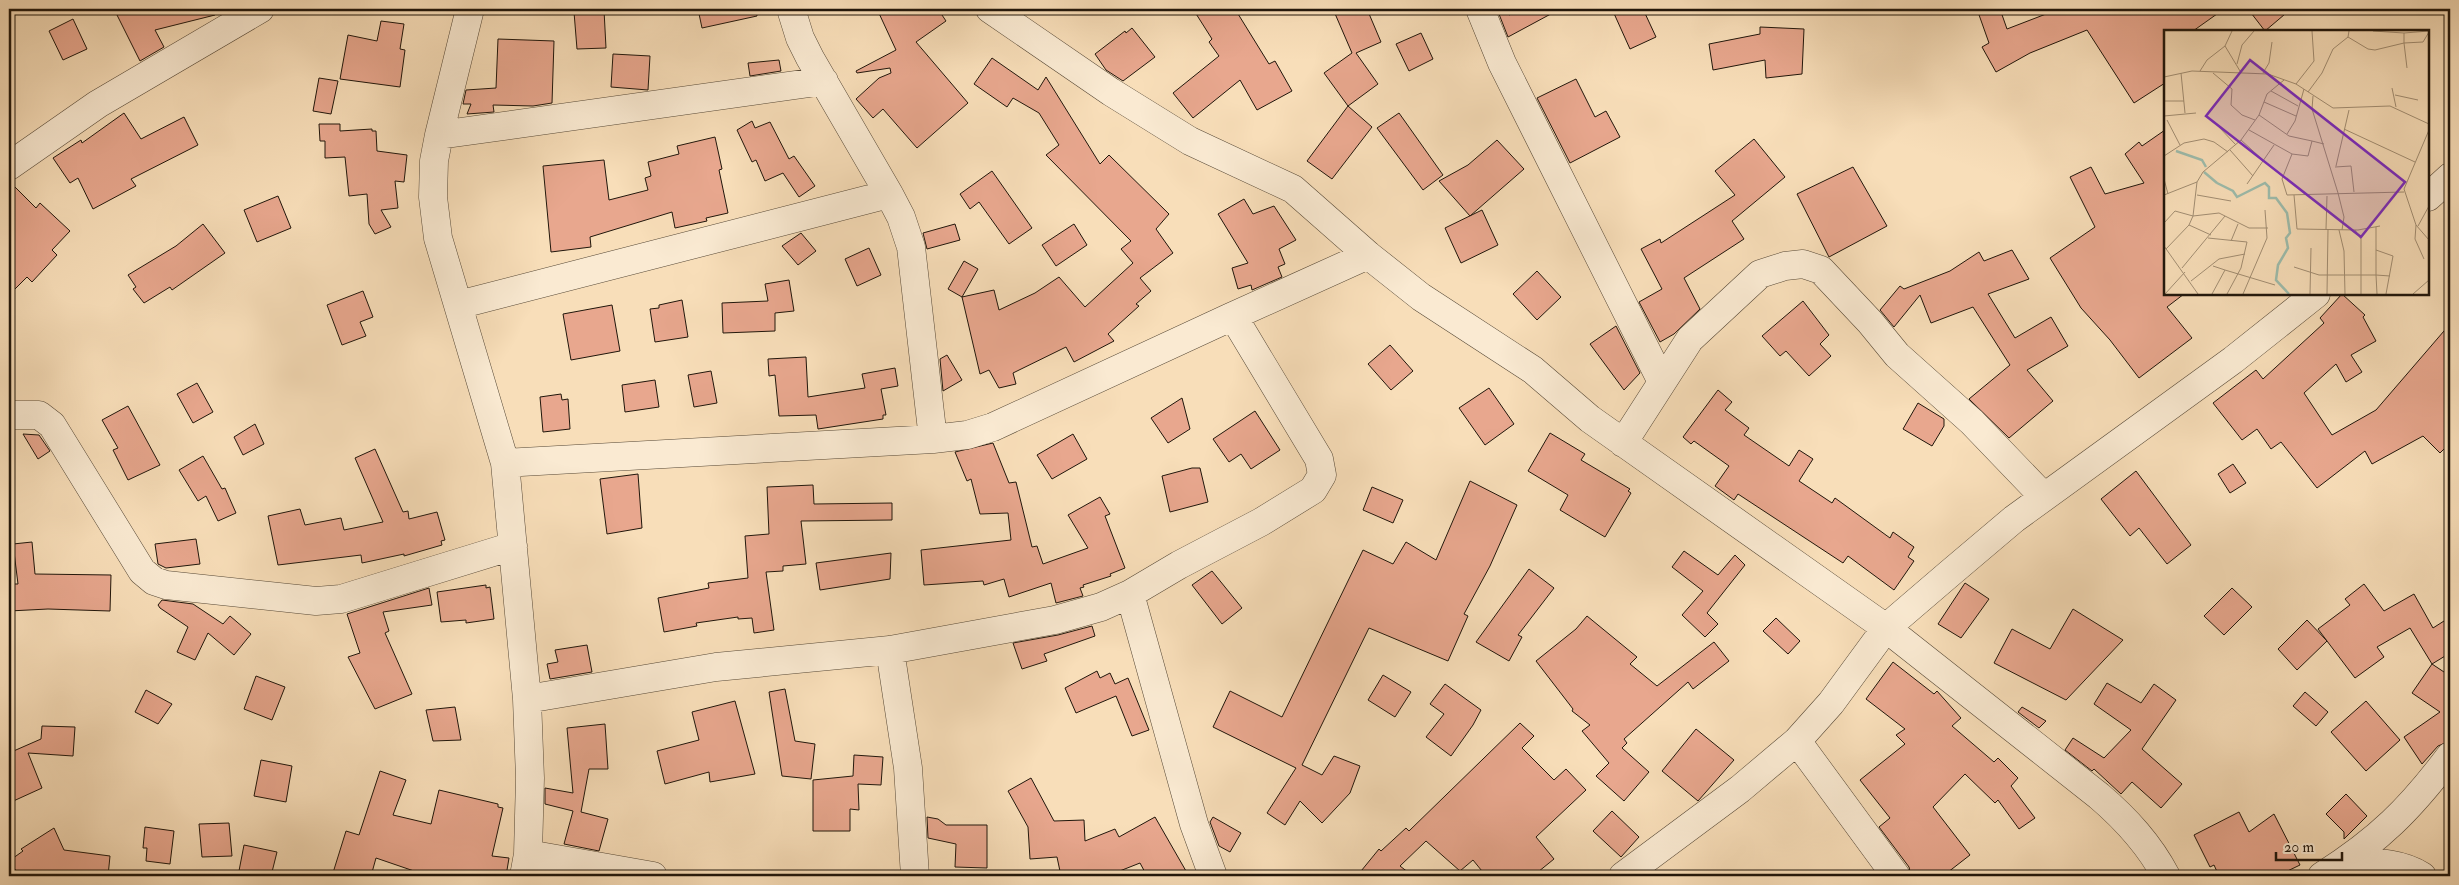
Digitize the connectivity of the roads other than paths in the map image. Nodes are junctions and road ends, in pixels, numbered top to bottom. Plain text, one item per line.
1 (260, 9) edge
2 (470, 9) edge
3 (791, 9) edge
4 (990, 9) edge
5 (1480, 9) edge
6 (225, 19) edge
7 (824, 81) junction
8 (439, 135) junction
9 (9, 166) edge
10 (2450, 177) edge
11 (889, 194) junction
12 (2429, 196) edge
13 (1368, 255) junction
14 (2315, 295) edge
15 (458, 305) junction
16 (1233, 316) junction
17 (1662, 382) junction
18 (9, 415) edge
19 (933, 439) junction
20 (1623, 443) junction
21 (505, 463) junction
22 (2044, 497) junction
23 (513, 546) junction
24 (1130, 594) junction
25 (1886, 628) junction
26 (890, 650) junction
27 (527, 699) junction
28 (1797, 741) junction
29 (2450, 756) edge
30 (2345, 862) junction
31 (526, 865) edge
32 (653, 876) edge
33 (915, 876) edge
34 (1213, 876) edge
35 (1623, 876) edge
36 (1896, 876) edge
37 (2166, 876) edge
38 (2322, 876) edge
39 (2422, 876) edge

1 - 6 street
2 - 8 street
3 - 7 street
4 - 13 street
5 - 17 street
6 - 9 street
7 - 8 street
7 - 11 street
8 - 15 street
10 - 12 street
11 - 15 street
11 - 19 street
13 - 16 street
13 - 20 street
14 - 22 street
15 - 21 street
16 - 19 street
16 - 24 street
17 - 20 street
17 - 22 street
18 - 23 street
19 - 21 street
20 - 25 street
21 - 23 street
22 - 25 street
23 - 27 street
24 - 26 street
24 - 34 street
25 - 28 street
25 - 37 street
26 - 27 street
26 - 33 street
27 - 31 street
28 - 35 street
28 - 36 street
29 - 30 street
30 - 38 street
30 - 39 street
31 - 32 street

